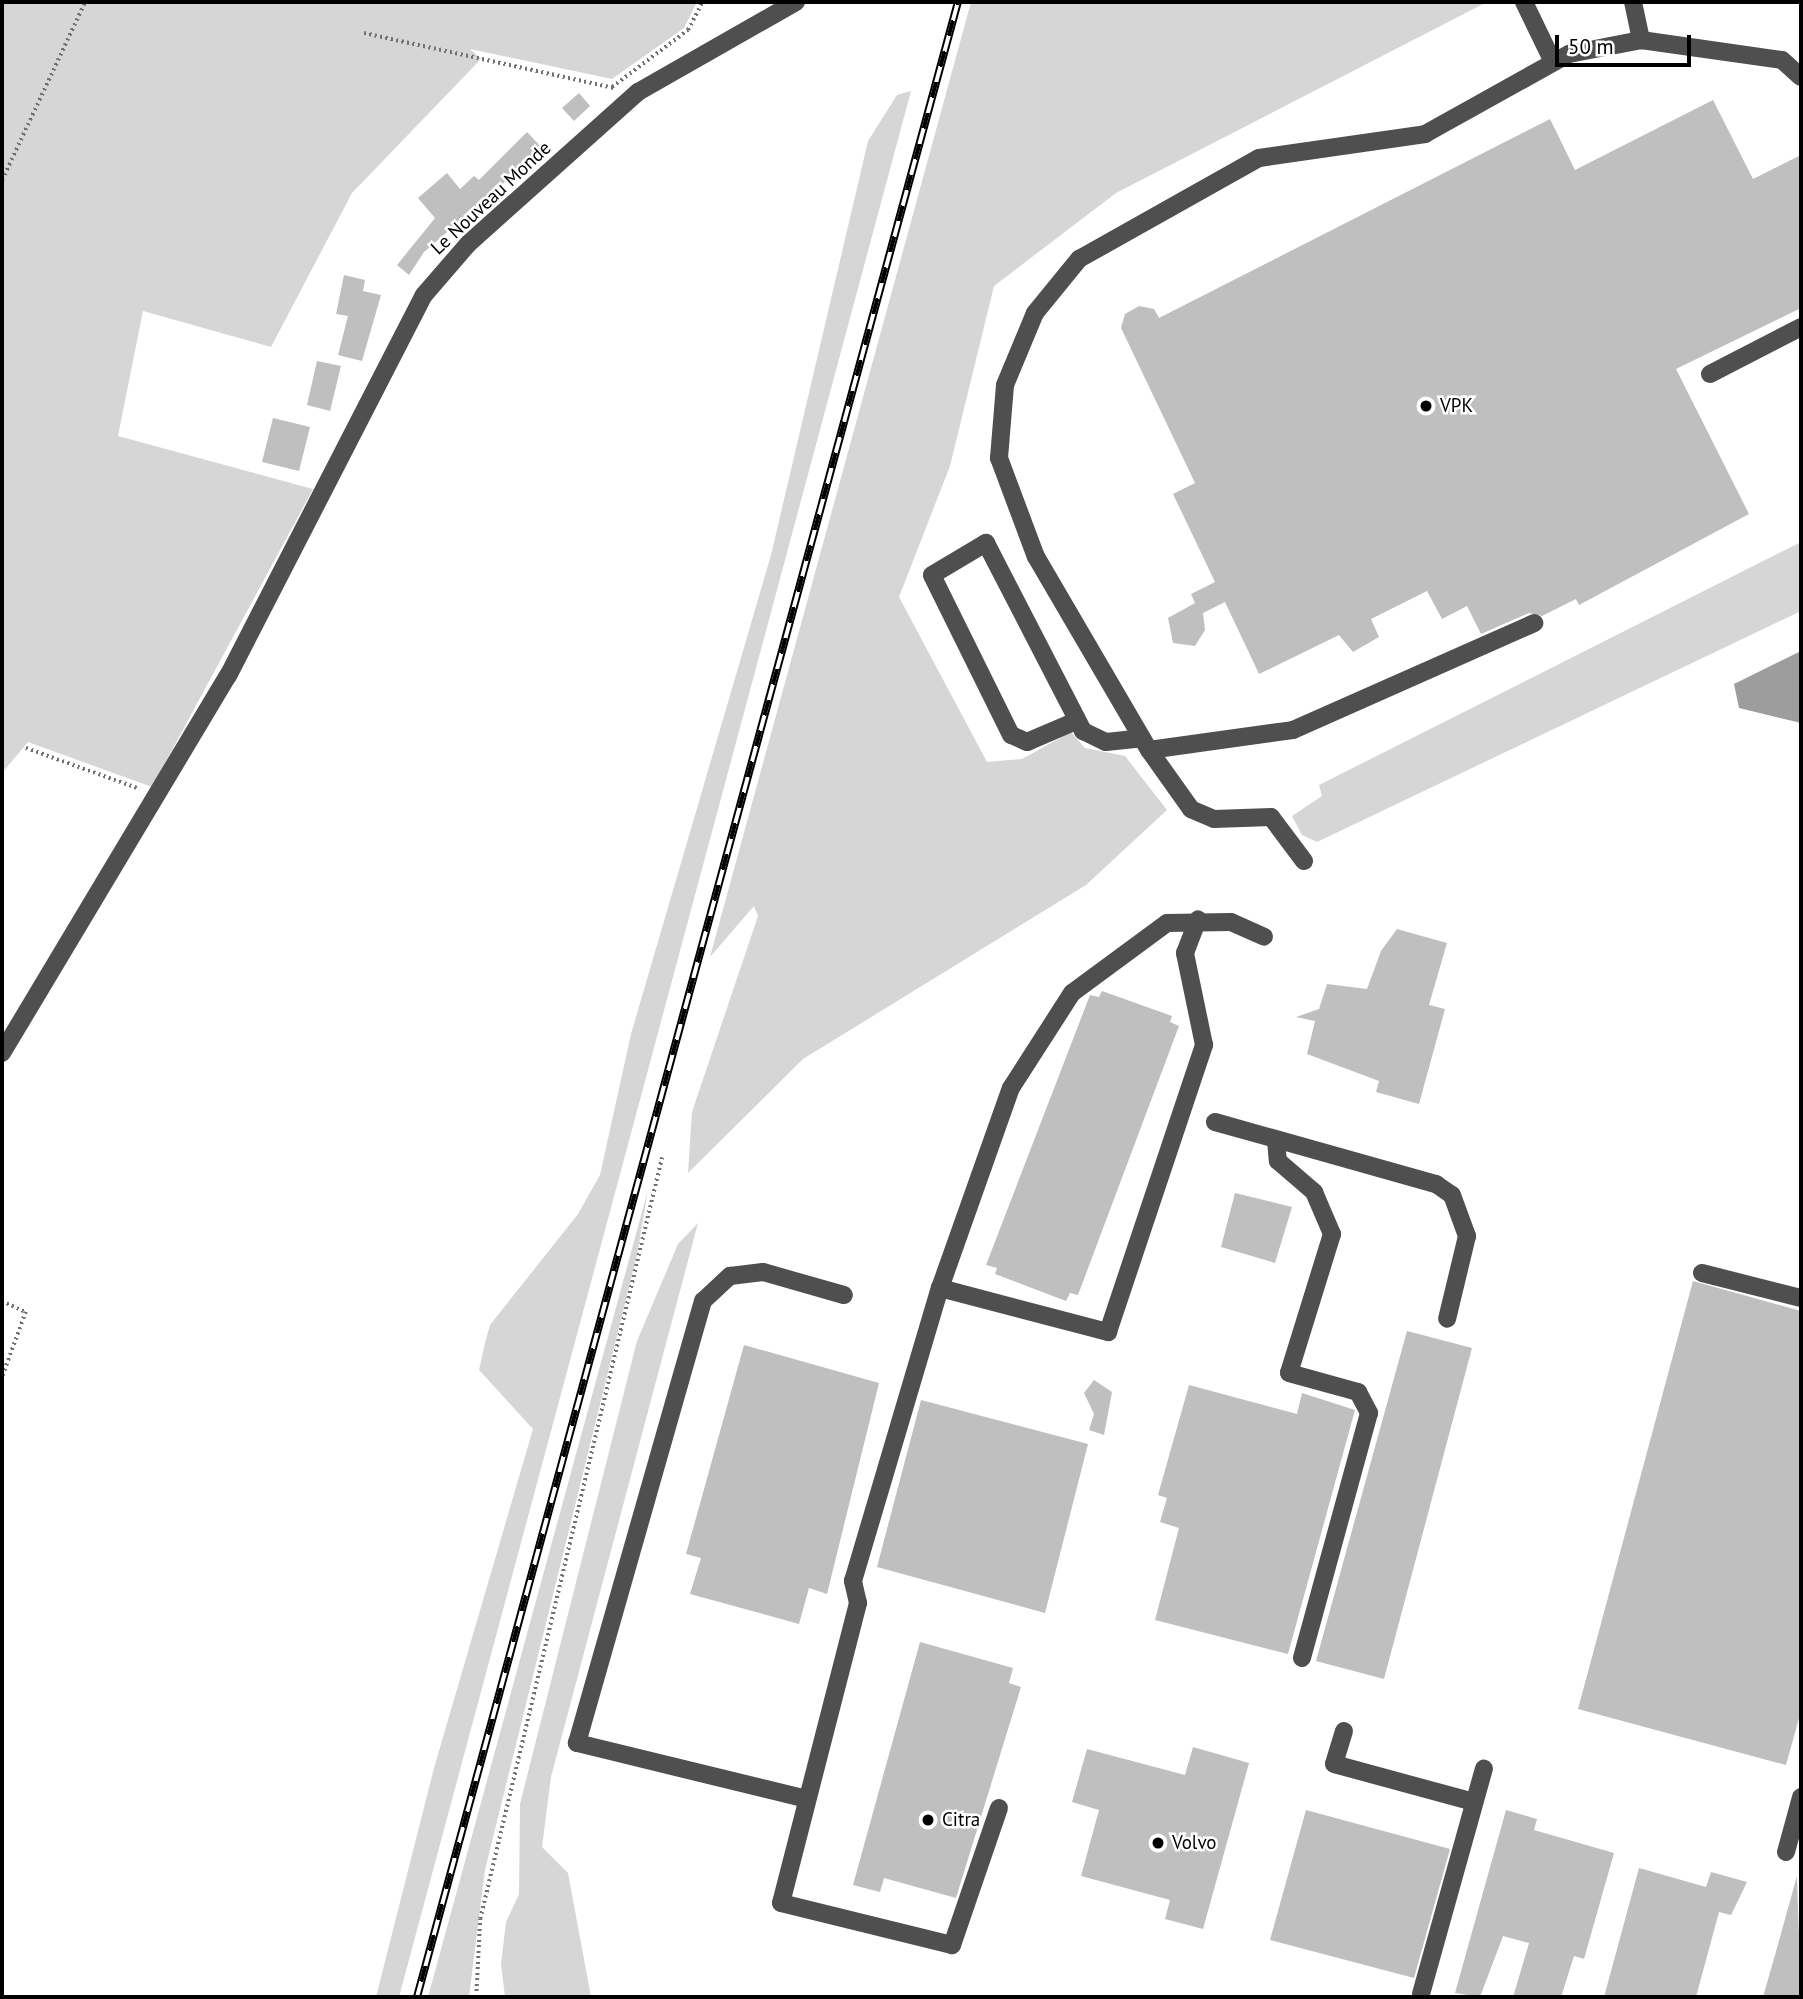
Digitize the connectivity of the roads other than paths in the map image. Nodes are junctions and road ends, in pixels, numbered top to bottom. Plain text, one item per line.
1 (796, 2) edge
2 (1524, 2) edge
3 (1633, 2) edge
4 (1641, 40) junction
5 (1553, 62) junction
6 (1801, 77) edge
7 (1801, 327) edge
8 (1710, 374) dead end
9 (1534, 623) dead end
10 (1076, 721) junction
11 (1146, 744) junction
12 (1304, 862) dead end
13 (1198, 919) junction
14 (1264, 937) dead end
15 (2, 1053) edge
16 (1215, 1122) dead end
17 (1276, 1140) junction
18 (1702, 1273) dead end
19 (940, 1288) junction
20 (844, 1295) dead end
21 (1801, 1298) edge
22 (1447, 1319) dead end
23 (1302, 1658) dead end
24 (1343, 1731) dead end
25 (1483, 1769) dead end
26 (1801, 1797) edge
27 (807, 1800) junction
28 (1474, 1802) junction
29 (999, 1808) dead end
30 (1786, 1852) dead end
31 (1421, 1994) dead end

1 - 15 street, Le Nouveau Monde
2 - 5 street
3 - 4 street
4 - 5 street
4 - 6 street
5 - 11 street
7 - 8 street
9 - 11 street
10 - 10 street
10 - 11 street
11 - 12 street
13 - 14 street
13 - 19 street
13 - 19 street
16 - 17 street
17 - 22 street
17 - 23 street
18 - 21 street
19 - 27 street
20 - 27 street
24 - 28 street
25 - 28 street
26 - 30 street
27 - 29 street
28 - 31 street

